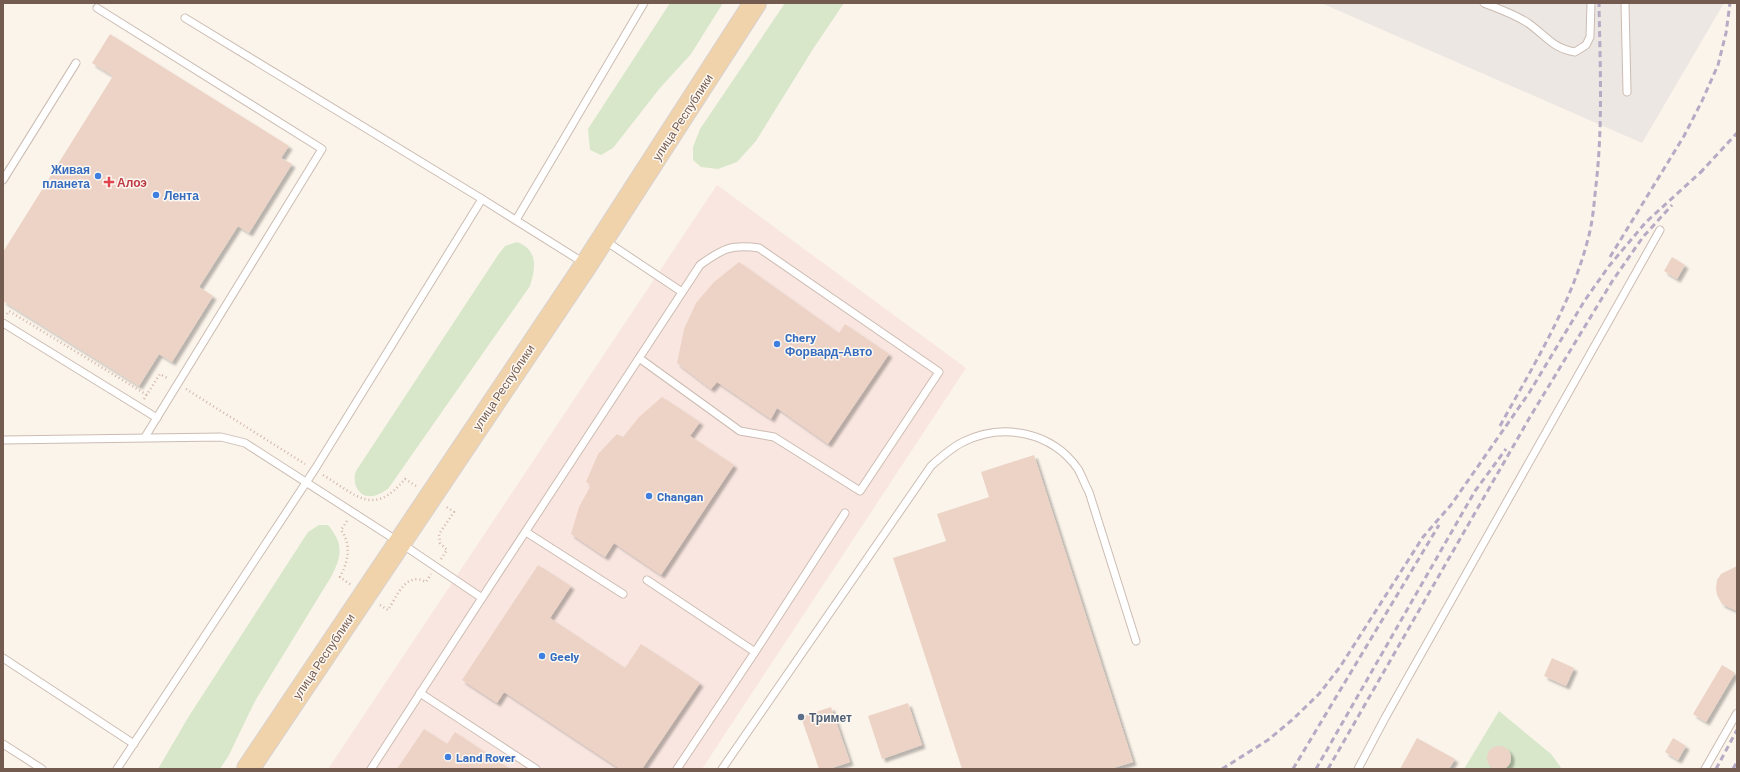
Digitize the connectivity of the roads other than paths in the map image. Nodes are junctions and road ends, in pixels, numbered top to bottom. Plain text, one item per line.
1 (644, 3) edge
2 (755, 3) edge
3 (1484, 3) edge
4 (1591, 3) edge
5 (1625, 3) edge
6 (97, 8) dead end
7 (185, 18) dead end
8 (76, 63) dead end
9 (1627, 92) dead end
10 (3, 180) edge
11 (482, 199) junction
12 (516, 220) junction
13 (1660, 230) dead end
14 (603, 239) junction
15 (586, 264) junction
16 (682, 292) junction
17 (3, 324) edge
18 (639, 358) junction
19 (157, 418) junction
20 (145, 437) junction
21 (3, 440) edge
22 (307, 482) junction
23 (845, 513) dead end
24 (526, 532) junction
25 (399, 542) junction
26 (647, 580) dead end
27 (623, 594) dead end
28 (482, 598) junction
29 (1136, 641) dead end
30 (755, 652) junction
31 (3, 658) edge
32 (420, 693) junction
33 (1737, 713) edge
34 (3, 744) edge
35 (134, 744) junction
36 (42, 769) edge
37 (117, 769) edge
38 (248, 769) edge
39 (371, 769) edge
40 (536, 769) edge
41 (677, 769) edge
42 (722, 769) edge
43 (1358, 769) edge
44 (1705, 769) edge

1 - 12 lane
2 - 14 main road, улица Республики
3 - 4 lane
5 - 9 lane
6 - 19 lane
7 - 11 lane
8 - 10 lane
11 - 12 lane
11 - 22 lane
12 - 15 lane
13 - 43 lane
14 - 15 main road, улица Республики
14 - 16 lane
15 - 25 main road, улица Республики
16 - 18 lane
16 - 18 lane
17 - 19 lane
18 - 24 lane
19 - 20 lane
20 - 21 lane
20 - 22 lane
22 - 25 lane
22 - 35 lane
23 - 30 lane
24 - 27 lane
24 - 28 lane
25 - 28 lane
25 - 38 main road, улица Республики
26 - 30 lane
28 - 32 lane
29 - 42 lane
30 - 41 lane
31 - 35 lane
32 - 39 lane
32 - 40 lane
33 - 44 lane
34 - 36 lane
35 - 37 lane

